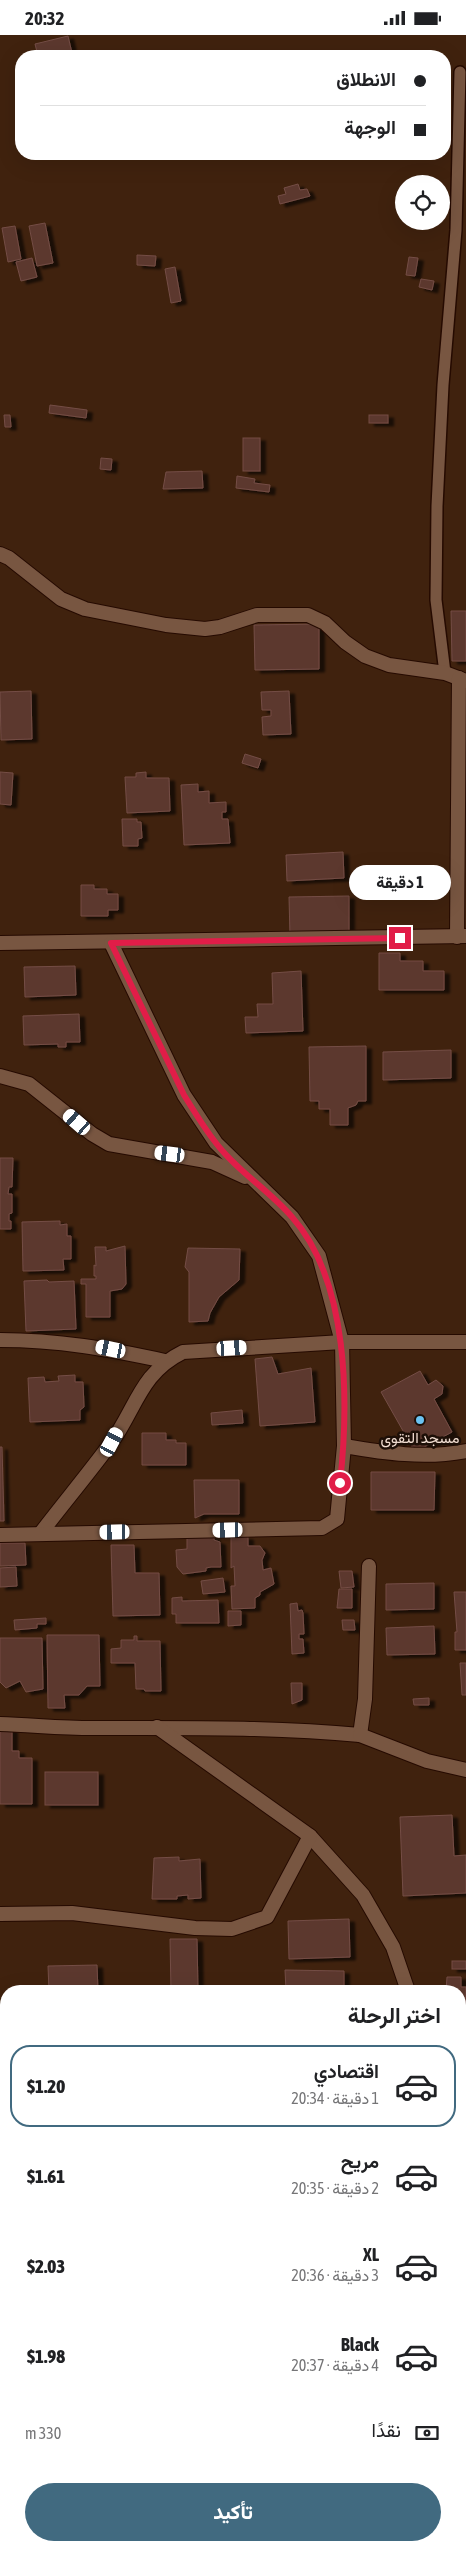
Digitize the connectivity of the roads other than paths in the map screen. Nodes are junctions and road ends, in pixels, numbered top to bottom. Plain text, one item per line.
1 (460, 72) dead end
2 (0, 554) edge
3 (445, 673) junction
4 (463, 680) edge
5 (462, 936) edge
6 (0, 943) edge
7 (111, 943) junction
8 (0, 1076) edge
9 (253, 1181) junction
10 (0, 1340) edge
11 (342, 1342) junction
12 (466, 1342) edge
13 (165, 1361) junction
14 (344, 1446) junction
15 (466, 1451) edge
16 (40, 1533) junction
17 (0, 1535) edge
18 (369, 1566) dead end
19 (0, 1724) edge
20 (157, 1727) junction
21 (360, 1735) junction
22 (466, 1770) edge
23 (310, 1835) junction
24 (0, 1914) edge
25 (406, 1985) edge

1 - 3 lane
2 - 3 street
3 - 4 street
4 - 5 street
5 - 7 street
6 - 7 street
7 - 9 street
8 - 9 street
9 - 11 street
10 - 13 street
11 - 12 street
11 - 13 street
11 - 14 street
13 - 16 street
14 - 15 street
14 - 16 street
16 - 17 street
18 - 21 street
19 - 20 street
20 - 21 street
20 - 23 street
21 - 22 street
23 - 24 street
23 - 25 street

